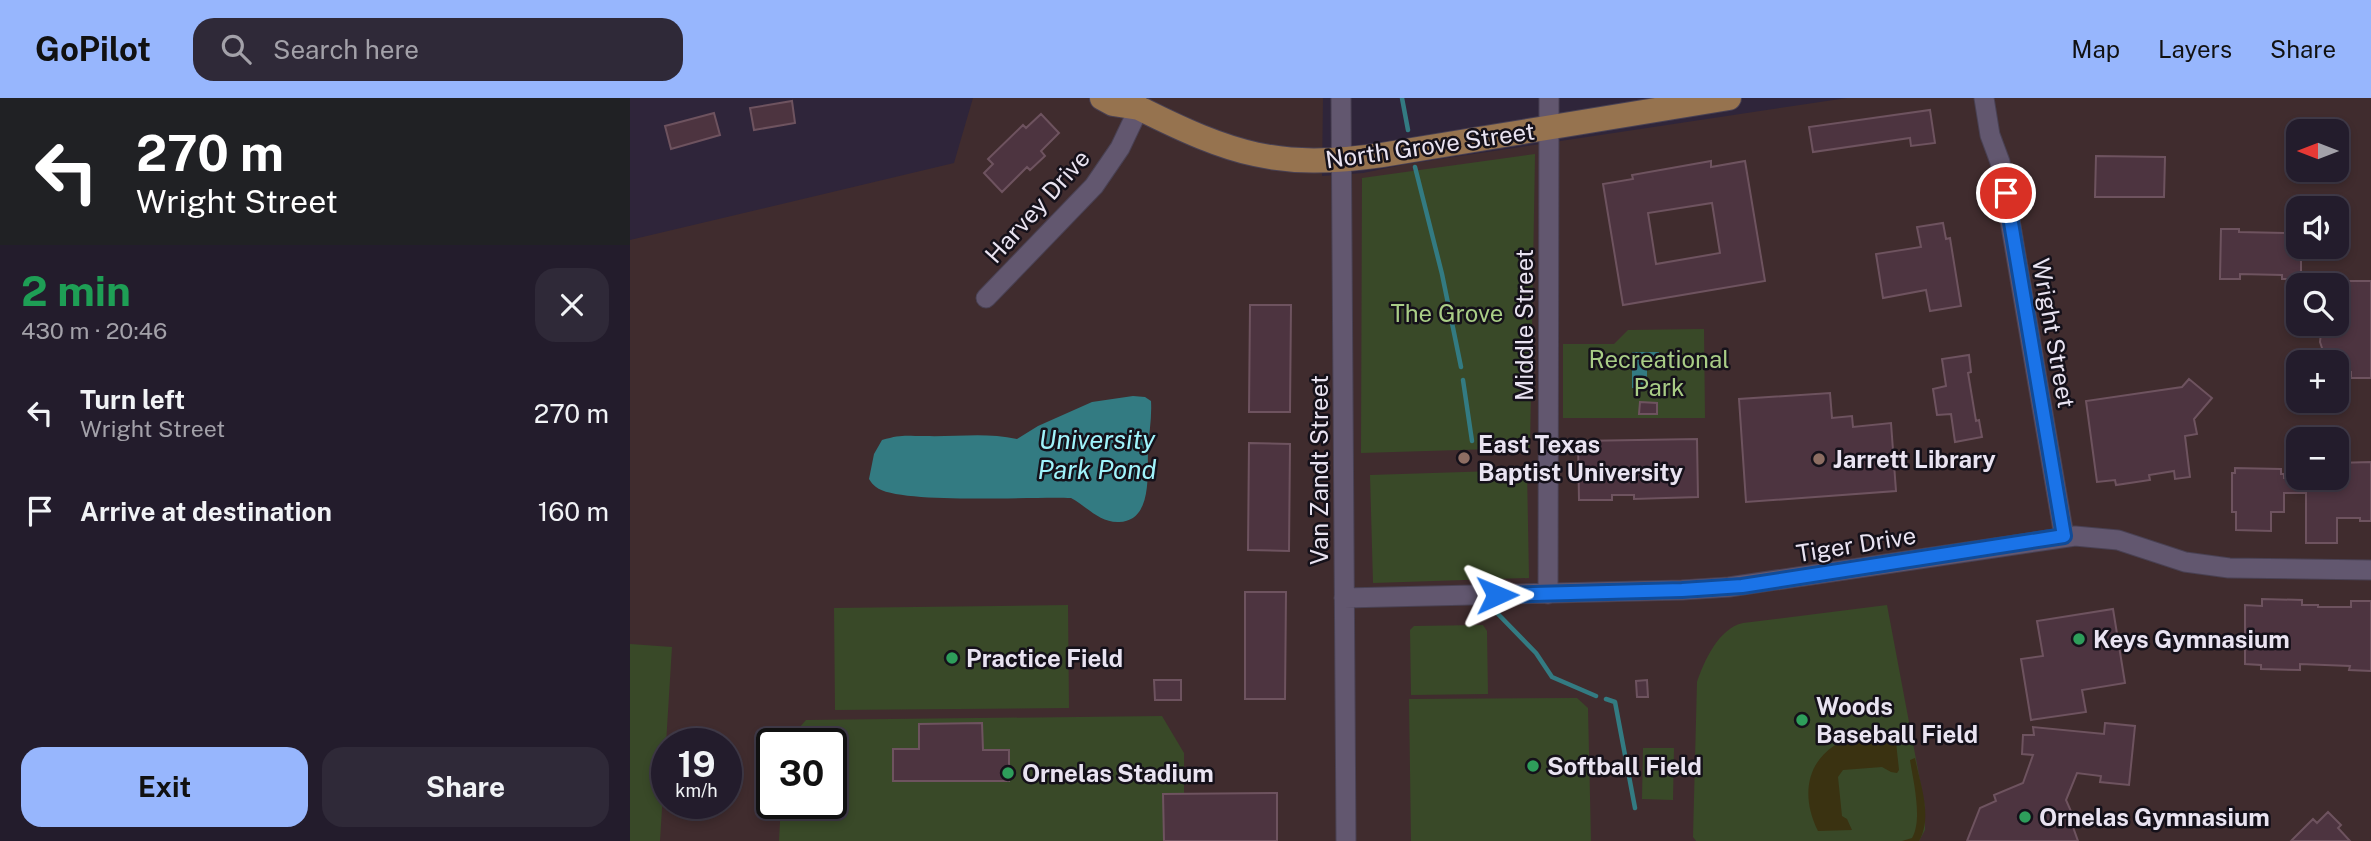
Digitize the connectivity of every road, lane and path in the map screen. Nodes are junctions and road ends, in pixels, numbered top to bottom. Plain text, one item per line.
1 (1102, 98) edge
2 (1341, 98) edge
3 (1549, 98) edge
4 (1729, 98) edge
5 (1984, 98) edge
6 (1134, 103) edge
7 (1549, 127) junction
8 (1342, 160) junction
9 (986, 298) dead end
10 (2064, 536) junction
11 (2371, 570) edge
12 (1548, 594) junction
13 (1344, 598) junction
14 (1346, 841) edge

1 - 6 main road, North Grove Street
2 - 8 street, Van Zandt Street
3 - 7 street, Middle Street
4 - 7 main road, North Grove Street
5 - 10 street, Wright Street
6 - 8 main road, North Grove Street
6 - 9 street, Harvey Drive
7 - 8 main road, North Grove Street
7 - 12 street, Middle Street
8 - 13 street, Van Zandt Street
10 - 11 street, Tiger Drive
10 - 12 street, Tiger Drive
12 - 13 street, Tiger Drive
13 - 14 street, Van Zandt Street

